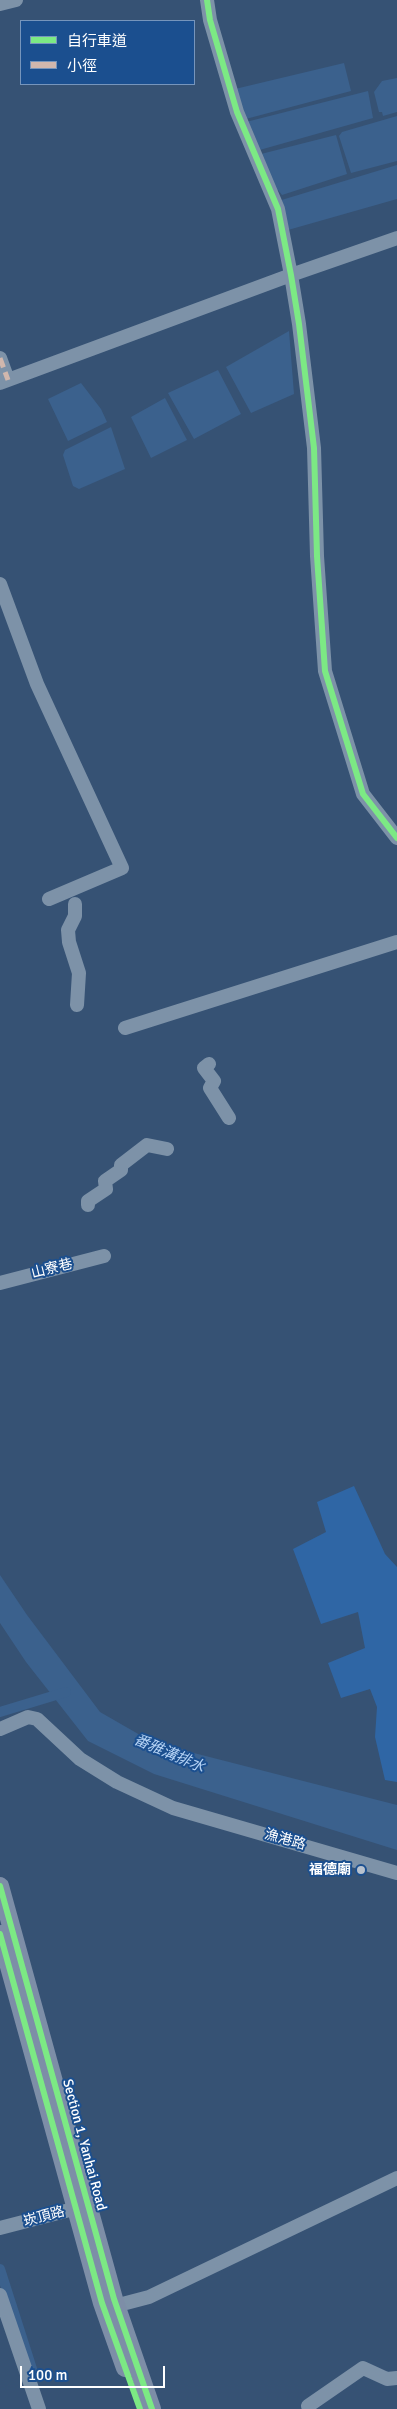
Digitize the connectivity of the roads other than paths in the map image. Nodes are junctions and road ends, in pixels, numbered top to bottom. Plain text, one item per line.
1 (16, 0) edge
2 (207, 0) edge
3 (0, 4) edge
4 (397, 238) edge
5 (291, 274) junction
6 (0, 358) edge
7 (4, 381) edge
8 (0, 584) edge
9 (397, 838) edge
10 (49, 899) dead end
11 (75, 904) dead end
12 (397, 942) edge
13 (77, 1006) dead end
14 (125, 1028) dead end
15 (208, 1064) dead end
16 (229, 1118) dead end
17 (166, 1149) dead end
18 (88, 1205) dead end
19 (104, 1256) dead end
20 (0, 1283) edge
21 (0, 1729) edge
22 (397, 1873) edge
23 (0, 1886) edge
24 (5, 1938) edge
25 (397, 2178) edge
26 (82, 2206) junction
27 (0, 2228) edge
28 (0, 2295) edge
29 (110, 2307) junction
30 (397, 2378) edge
31 (308, 2406) dead end
32 (39, 2409) edge
33 (140, 2409) edge
34 (152, 2409) edge

1 - 3 street
2 - 5 street
4 - 5 street
5 - 7 street
5 - 9 street
6 - 7 street
8 - 10 street
11 - 13 street
12 - 14 street
15 - 16 street
17 - 18 street
19 - 20 street, 山寮巷
21 - 22 street, 漁港路
23 - 24 main road, Section 1, Yanhai Road
24 - 26 main road, Section 1, Yanhai Road
25 - 29 street
26 - 27 street, 崁頂路
26 - 29 main road, Section 1, Yanhai Road
28 - 32 street
29 - 33 main road, Section 1, Yanhai Road
29 - 34 main road, Section 1, Yanhai Road
30 - 31 street

